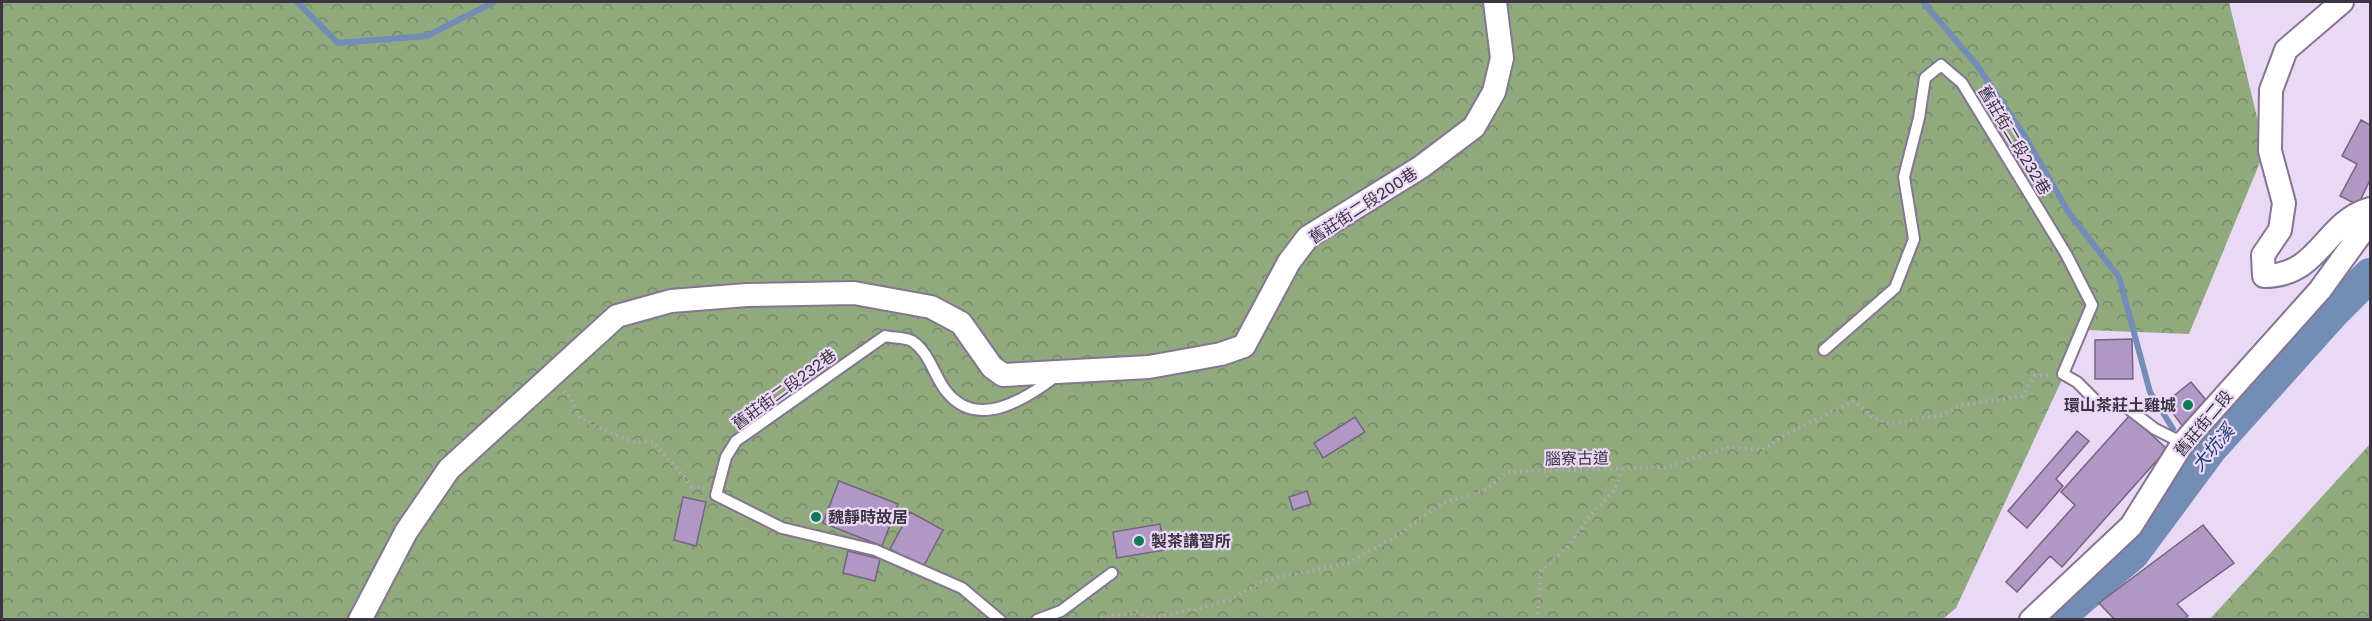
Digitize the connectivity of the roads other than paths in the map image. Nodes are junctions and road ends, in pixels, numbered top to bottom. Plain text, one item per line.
1 (1494, 2) edge
2 (2342, 2) edge
3 (2370, 209) edge
4 (2370, 221) edge
5 (1824, 350) dead end
6 (1060, 372) junction
7 (2187, 439) junction
8 (1112, 573) dead end
9 (360, 620) edge
10 (1000, 620) edge
11 (1037, 620) edge
12 (2031, 620) edge

1 - 6 street, 舊莊街二段200巷
2 - 3 street
4 - 7 street, 舊莊街二段
5 - 7 lane, 舊莊街二段232巷
6 - 9 street, 舊莊街二段200巷
6 - 10 lane, 舊莊街二段232巷
7 - 12 street, 舊莊街二段
8 - 11 lane

